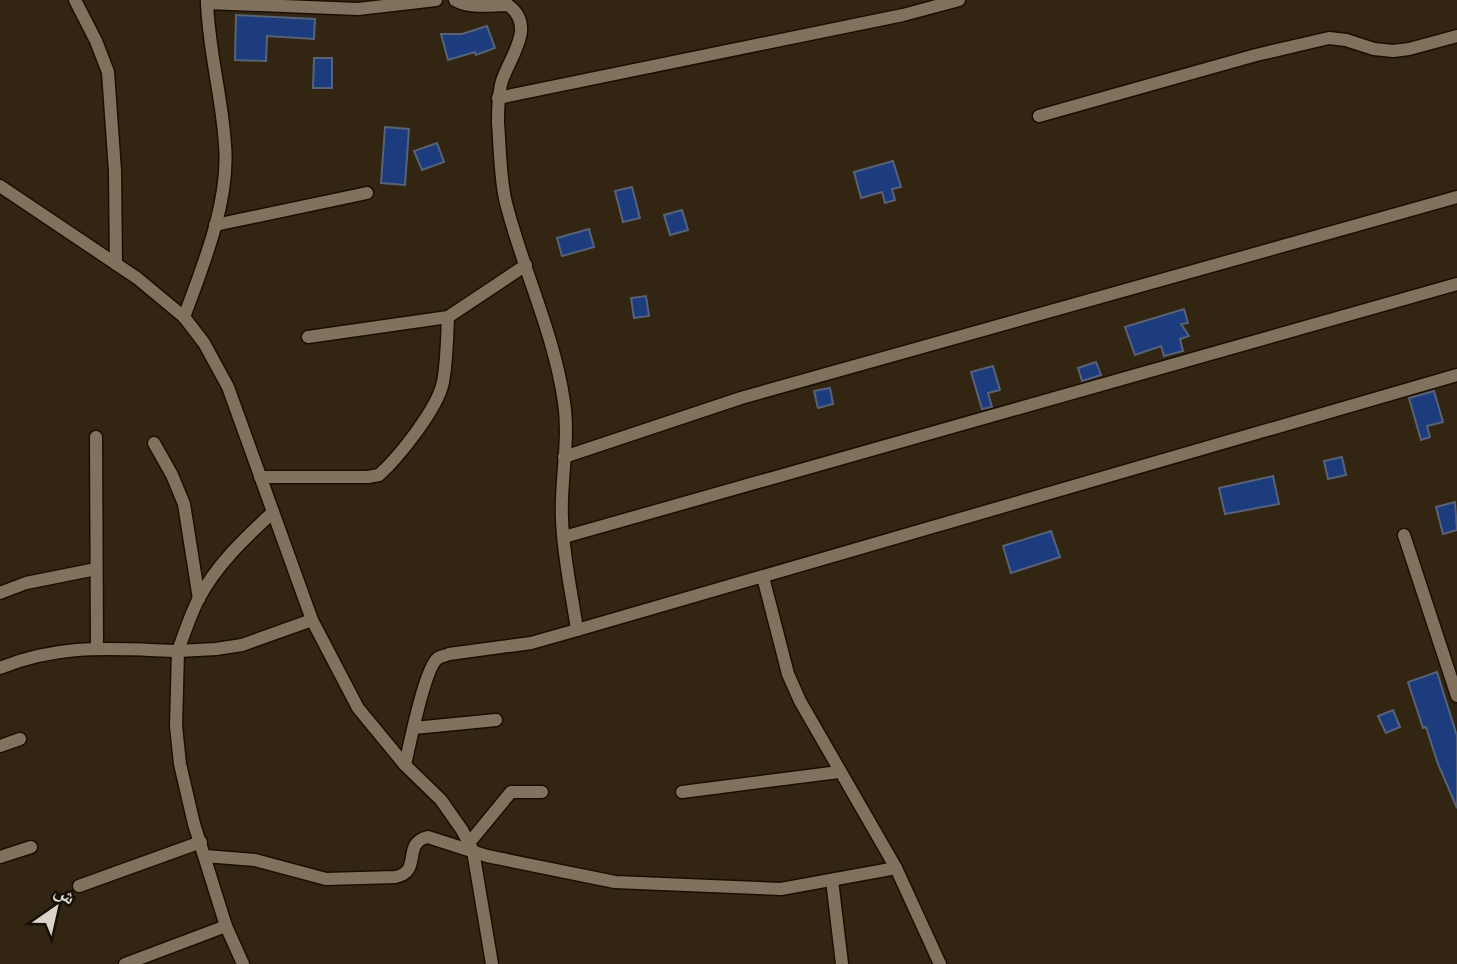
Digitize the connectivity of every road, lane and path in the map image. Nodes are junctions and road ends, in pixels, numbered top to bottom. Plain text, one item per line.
1 (75, 0) edge
2 (436, 0) edge
3 (455, 0) edge
4 (959, 0) edge
5 (207, 2) edge
6 (1457, 36) edge
7 (498, 98) junction
8 (1039, 116) dead end
9 (0, 186) edge
10 (367, 193) dead end
11 (1457, 197) edge
12 (215, 225) junction
13 (116, 264) junction
14 (526, 265) junction
15 (1457, 284) edge
16 (184, 317) junction
17 (448, 317) junction
18 (308, 337) dead end
19 (1457, 375) edge
20 (96, 438) dead end
21 (153, 443) dead end
22 (564, 457) junction
23 (260, 477) junction
24 (273, 512) junction
25 (1404, 535) dead end
26 (564, 537) junction
27 (96, 569) junction
28 (763, 577) junction
29 (0, 593) edge
30 (199, 599) junction
31 (312, 620) junction
32 (577, 630) junction
33 (97, 648) junction
34 (178, 651) junction
35 (0, 668) edge
36 (1457, 696) edge
37 (496, 720) dead end
38 (414, 727) junction
39 (20, 739) dead end
40 (0, 746) edge
41 (405, 765) junction
42 (839, 772) junction
43 (542, 792) dead end
44 (682, 792) dead end
45 (201, 842) junction
46 (31, 847) dead end
47 (471, 847) junction
48 (205, 856) junction
49 (0, 858) edge
50 (896, 868) junction
51 (832, 880) junction
52 (79, 886) dead end
53 (226, 926) junction
54 (125, 964) edge
55 (243, 964) edge
56 (492, 964) edge
57 (842, 964) edge
58 (940, 964) edge

1 - 13 street
2 - 5 street
3 - 7 street
4 - 7 street
5 - 12 street
6 - 8 street
7 - 14 street
9 - 13 street
10 - 12 street
11 - 22 street
12 - 16 street
13 - 16 street
14 - 17 street
14 - 22 street
15 - 26 street
16 - 23 street
17 - 18 street
17 - 23 street
19 - 28 street
20 - 27 street
21 - 30 street
22 - 26 street
23 - 24 street
24 - 30 street
24 - 31 street
25 - 36 street
26 - 32 street
27 - 29 street
27 - 33 street
28 - 32 street
28 - 42 street
30 - 34 street
31 - 34 street
31 - 41 street
32 - 38 street
33 - 34 street
33 - 35 street
34 - 45 street
37 - 38 street
38 - 41 street
39 - 40 street
41 - 47 street
42 - 44 street
42 - 50 street
43 - 47 street
45 - 48 street
45 - 52 street
46 - 49 street
47 - 48 street
47 - 51 street
47 - 56 street
48 - 53 street
50 - 51 street
50 - 58 street
51 - 57 street
53 - 54 street
53 - 55 street

